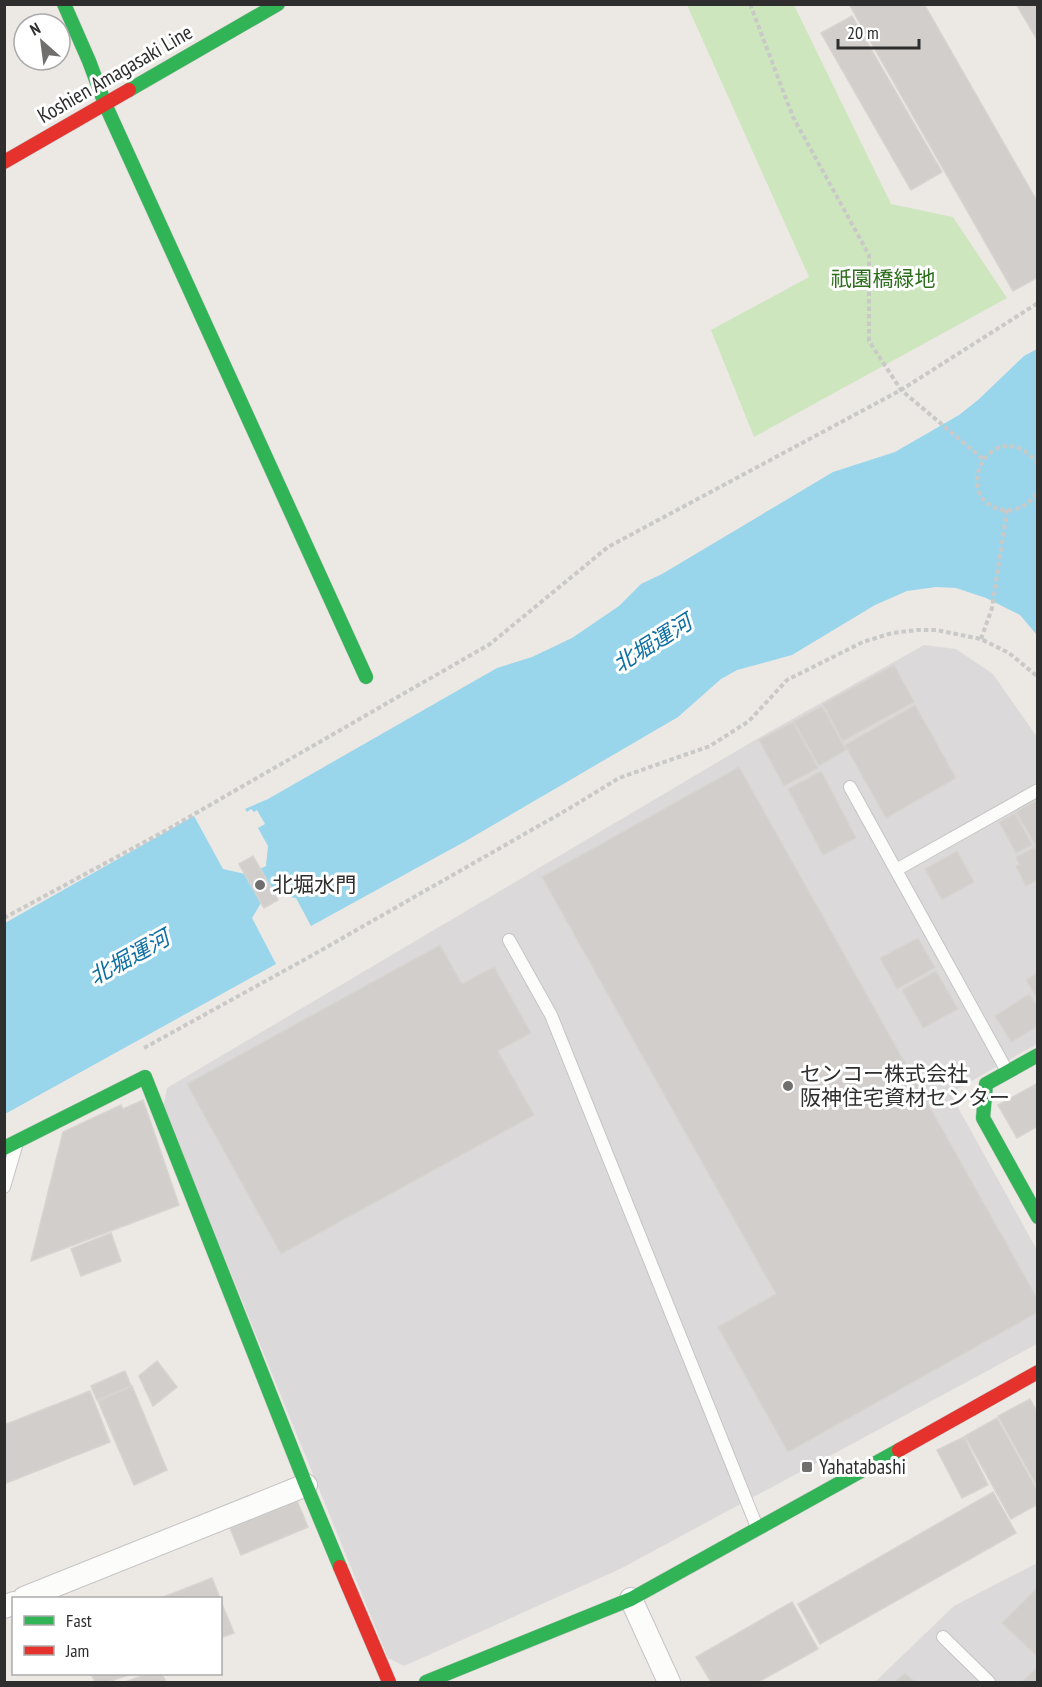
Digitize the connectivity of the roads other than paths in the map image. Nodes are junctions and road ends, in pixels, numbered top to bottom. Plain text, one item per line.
1 (64, 4) edge
2 (278, 4) edge
3 (105, 104) junction
4 (4, 162) edge
5 (366, 677) dead end
6 (850, 788) dead end
7 (1038, 790) edge
8 (896, 870) junction
9 (509, 940) dead end
10 (1038, 1055) edge
11 (1007, 1072) junction
12 (18, 1142) junction
13 (4, 1148) edge
14 (4, 1187) edge
15 (1038, 1217) edge
16 (1038, 1372) edge
17 (306, 1485) junction
18 (758, 1528) junction
19 (29, 1597) edge
20 (631, 1599) junction
21 (943, 1637) dead end
22 (668, 1682) edge
23 (389, 1683) edge
24 (426, 1683) edge
25 (989, 1683) edge

1 - 3 street
2 - 3 street, Koshien Amagasaki Line
3 - 4 street, Koshien Amagasaki Line
3 - 5 street
6 - 8 lane
7 - 8 lane
8 - 11 lane
9 - 18 lane
10 - 11 street
11 - 15 street
12 - 13 street
12 - 14 lane
12 - 17 street
16 - 18 street
17 - 19 street
17 - 23 street
18 - 20 street
20 - 22 street
20 - 24 street
21 - 25 lane

